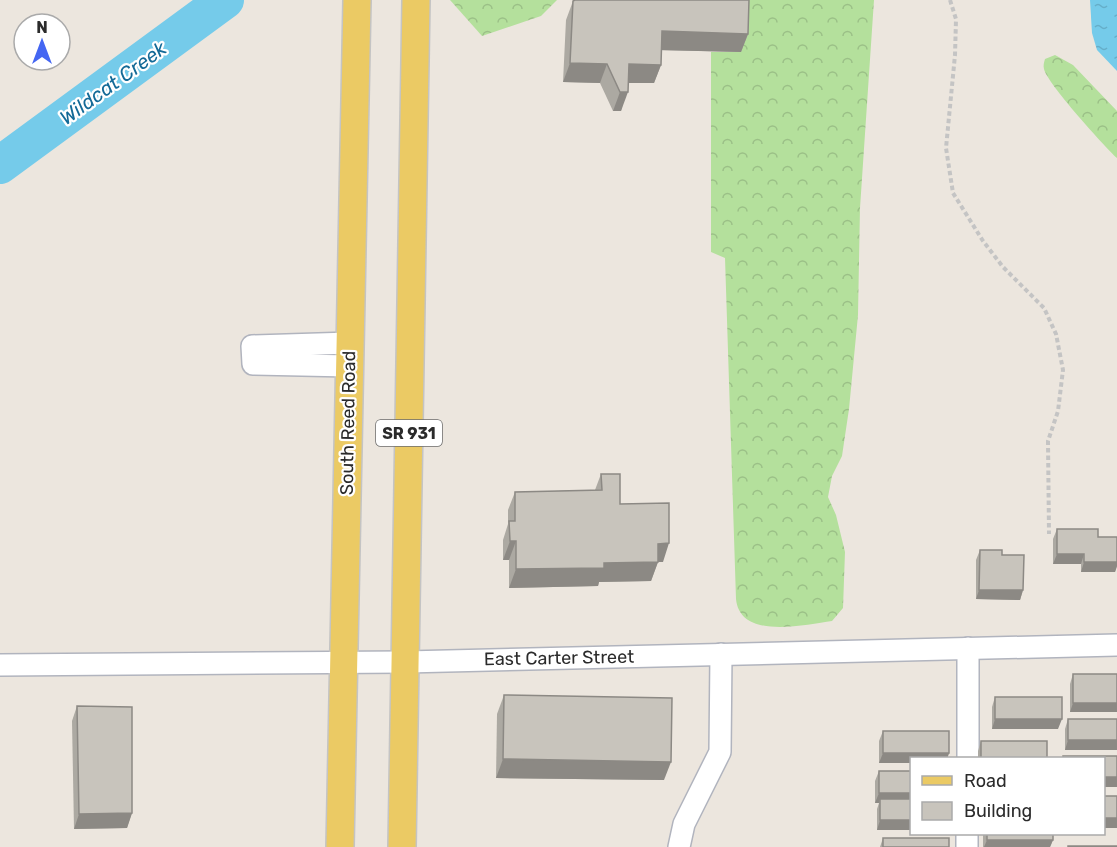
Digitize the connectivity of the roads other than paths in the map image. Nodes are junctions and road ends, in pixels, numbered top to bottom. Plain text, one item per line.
1 (357, 0) edge
2 (415, 10) edge
3 (1117, 645) edge
4 (968, 648) junction
5 (721, 654) junction
6 (406, 662) junction
7 (343, 663) junction
8 (0, 665) edge
9 (968, 757) edge
10 (340, 847) edge
11 (402, 847) edge
12 (679, 847) edge

1 - 7 main road, South Reed Road
2 - 6 main road, SR 931
3 - 4 street, East Carter Street
4 - 5 street, East Carter Street
4 - 9 street
5 - 6 street, East Carter Street
5 - 12 street
6 - 7 street, East Carter Street
6 - 11 main road, SR 931
7 - 8 street, East Carter Street
7 - 10 main road, South Reed Road

